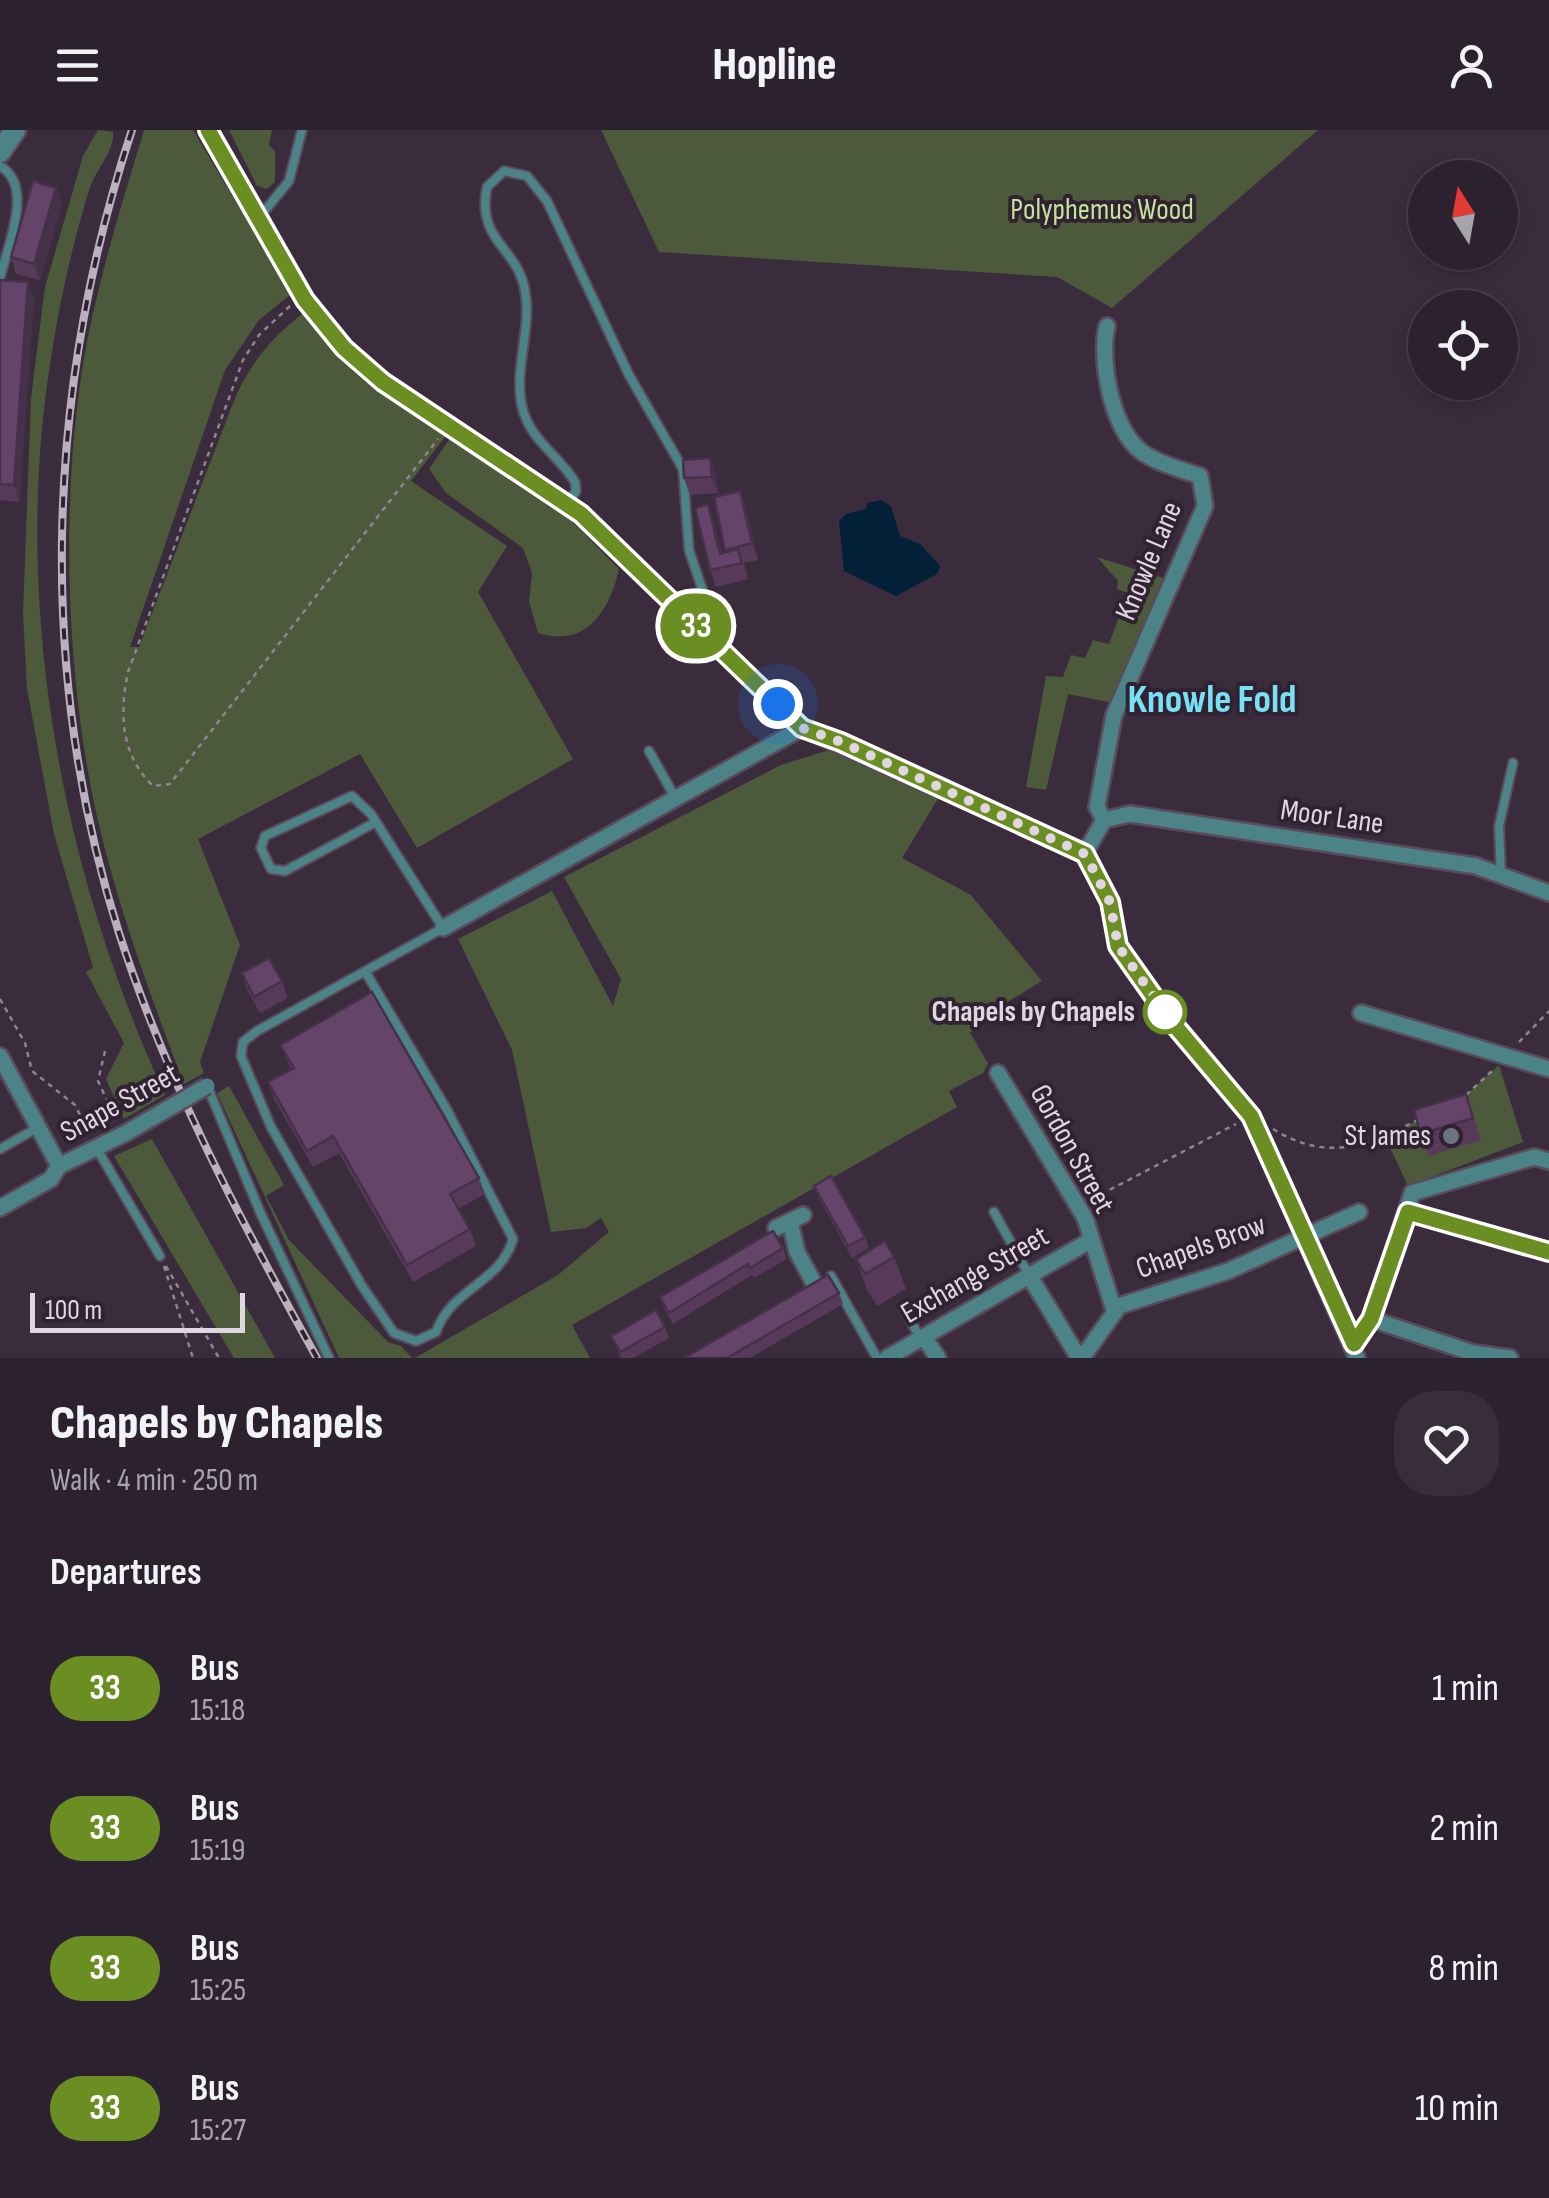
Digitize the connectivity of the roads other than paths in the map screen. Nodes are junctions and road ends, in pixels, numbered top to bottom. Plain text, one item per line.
1 (208, 130) edge
2 (302, 130) edge
3 (4, 147) edge
4 (258, 219) junction
5 (0, 278) edge
6 (1107, 326) dead end
7 (568, 505) junction
8 (702, 632) junction
9 (802, 728) junction
10 (649, 752) dead end
11 (1513, 764) dead end
12 (676, 799) junction
13 (1104, 820) junction
14 (376, 822) junction
15 (1085, 854) junction
16 (1501, 875) junction
17 (1549, 893) edge
18 (443, 928) junction
19 (365, 971) junction
20 (1361, 1013) dead end
21 (0, 1056) edge
22 (1549, 1069) edge
23 (998, 1073) dead end
24 (6, 1085) edge
25 (207, 1086) joint
26 (40, 1126) junction
27 (0, 1150) edge
28 (97, 1150) junction
29 (1549, 1161) edge
30 (59, 1168) junction
31 (0, 1208) edge
32 (994, 1212) dead end
33 (1359, 1212) dead end
34 (1408, 1212) junction
35 (790, 1222) dead end
36 (1306, 1238) junction
37 (1090, 1240) junction
38 (1549, 1252) edge
39 (160, 1256) road end
40 (831, 1276) joint
41 (1030, 1276) junction
42 (815, 1285) junction
43 (799, 1294) edge
44 (902, 1308) dead end
45 (1114, 1310) junction
46 (1371, 1319) junction
47 (922, 1338) junction
48 (1356, 1351) edge
49 (329, 1358) edge
50 (876, 1358) edge
51 (887, 1358) edge
52 (938, 1358) edge
53 (1080, 1358) edge
54 (1510, 1358) edge

1 - 4 street
2 - 4 lane
3 - 5 lane
4 - 7 street
6 - 13 street, Knowle Lane
7 - 8 street
7 - 8 lane
8 - 9 street
9 - 12 street
9 - 15 street
10 - 12 lane
11 - 16 lane
12 - 18 street
13 - 15 street
13 - 16 street, Moor Lane
14 - 14 lane
14 - 18 lane
15 - 36 street
16 - 17 street, Moor Lane
18 - 19 lane
19 - 19 lane
20 - 22 street
21 - 24 street
23 - 37 street, Gordon Street
24 - 26 street
25 - 28 street, Snape Street, bridge
25 - 49 lane
26 - 27 lane
26 - 30 street
28 - 30 street, Snape Street
28 - 39 lane
29 - 34 street
30 - 31 street, Snape Street
32 - 41 lane
33 - 36 street, Chapels Brow
34 - 38 street
34 - 46 street
35 - 42 street
36 - 45 street, Chapels Brow
36 - 48 street
37 - 41 street, Exchange Street
37 - 45 street, Gordon Street
40 - 42 street
40 - 50 lane
41 - 47 street, Exchange Street
41 - 53 street
42 - 43 street
44 - 47 lane
45 - 53 street
46 - 48 street
46 - 54 street
47 - 51 street, Exchange Street
47 - 52 street

